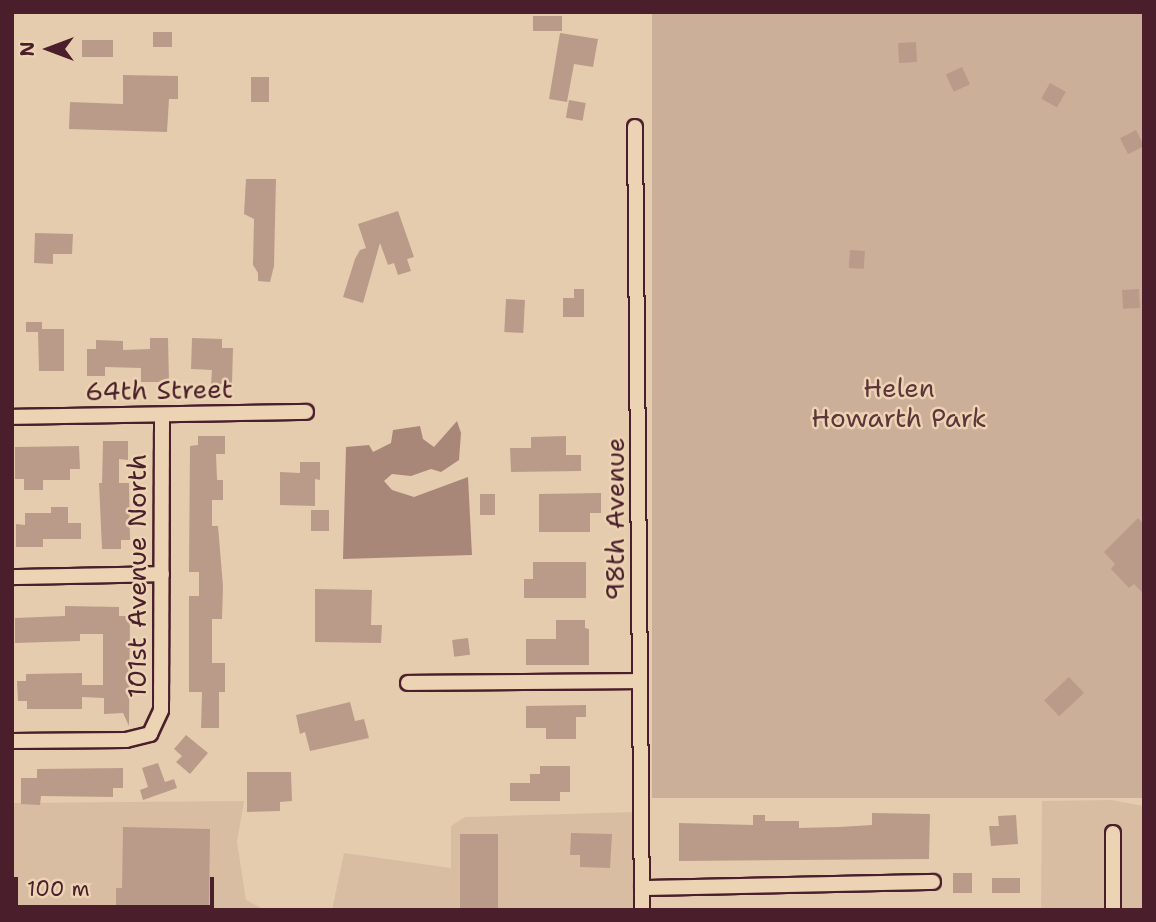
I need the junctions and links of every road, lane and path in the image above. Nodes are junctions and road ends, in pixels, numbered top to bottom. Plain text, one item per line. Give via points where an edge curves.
1 (635, 127) dead end
2 (306, 412) dead end
3 (162, 415) junction
4 (12, 417) edge
5 (162, 574) junction
6 (12, 577) edge
7 (639, 681) junction
8 (408, 683) dead end
9 (12, 741) edge
10 (1113, 833) dead end
11 (933, 882) dead end
12 (642, 888) junction
13 (642, 910) edge
14 (1113, 910) edge

1 - 7 street, 98th Avenue
2 - 3 street, 64th Street
3 - 4 street, 64th Street
3 - 5 street, 101st Avenue North
5 - 6 street
5 - 9 street, 101st Avenue North via 160,710 150,734 127,740
7 - 8 street
7 - 12 street, 98th Avenue
10 - 14 street
11 - 12 street
12 - 13 street, 98th Avenue

